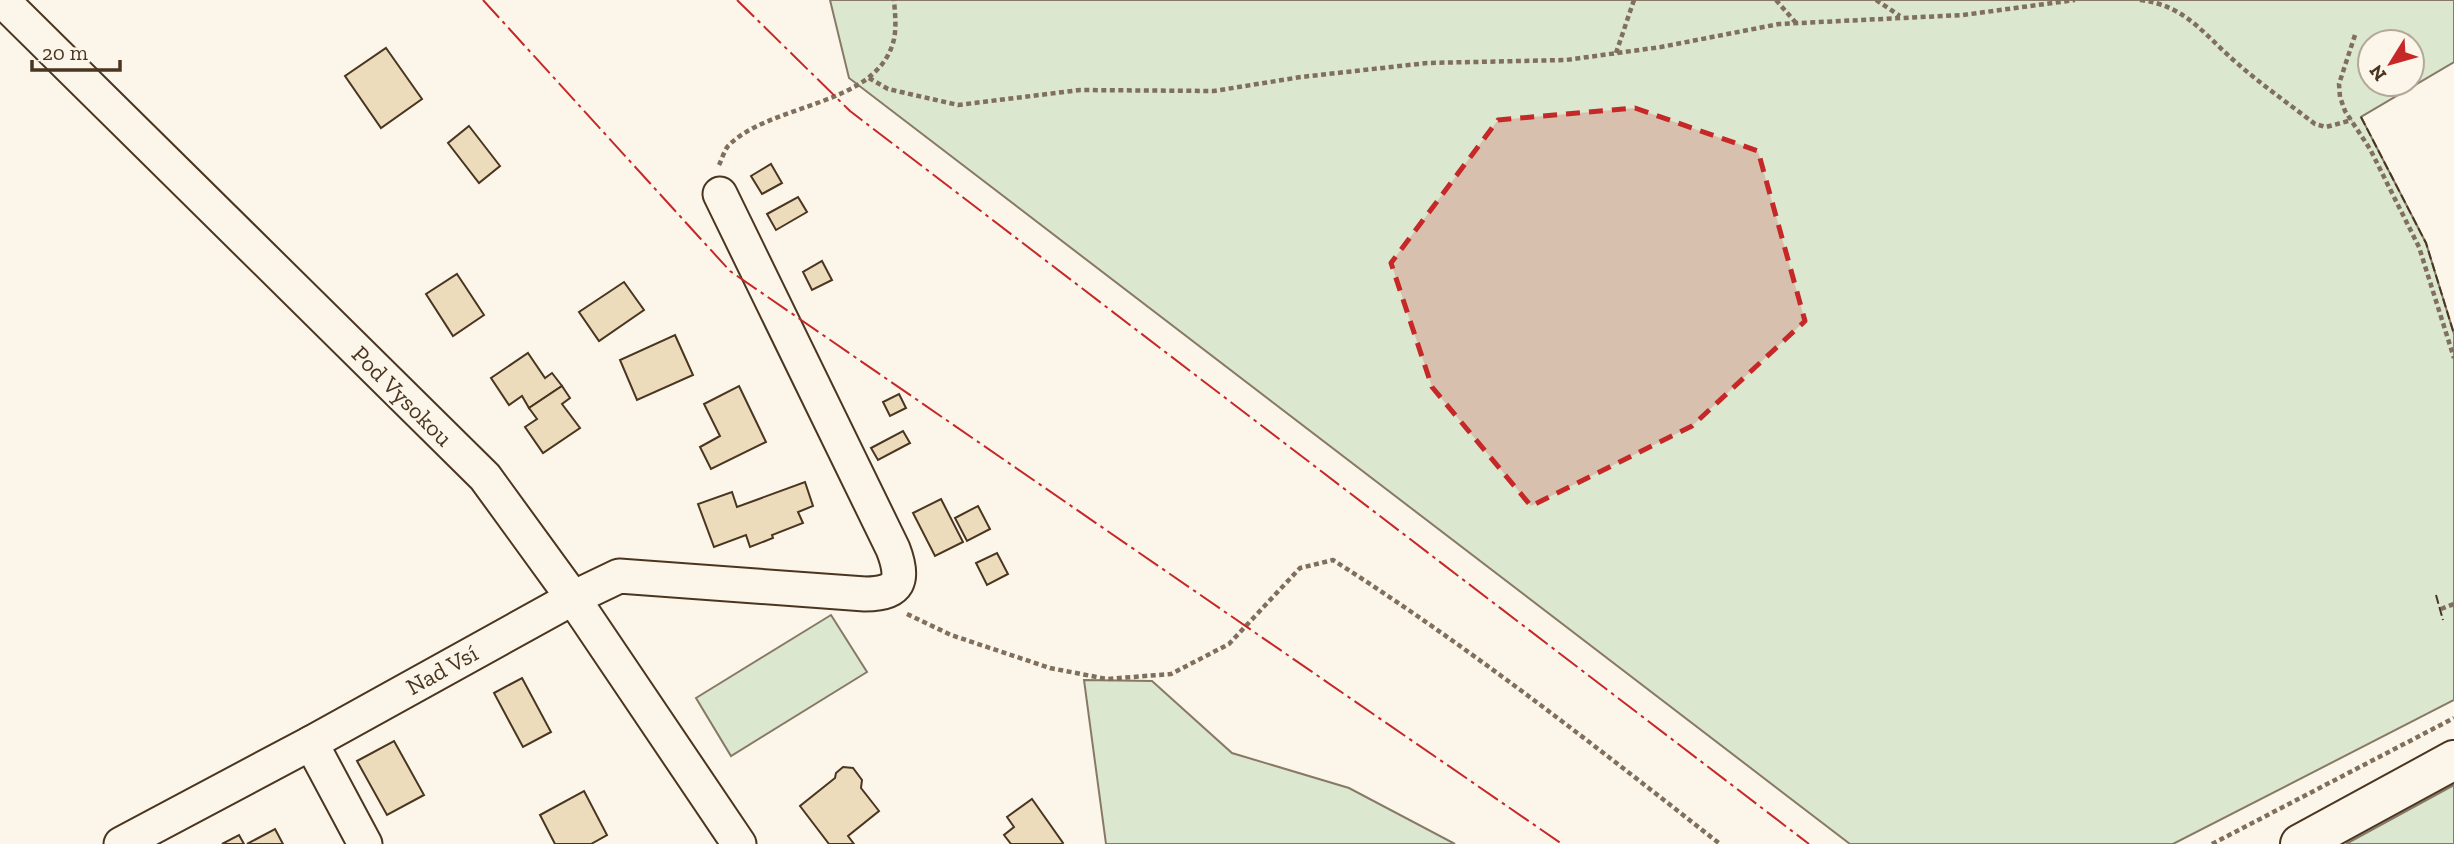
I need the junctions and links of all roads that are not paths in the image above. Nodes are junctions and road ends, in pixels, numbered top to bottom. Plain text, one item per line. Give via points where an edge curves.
1 (2, 0) edge
2 (720, 194) road end
3 (573, 598) junction
4 (311, 743) junction
5 (2454, 760) edge
6 (121, 844) edge
7 (365, 844) edge
8 (739, 844) edge
9 (2300, 844) edge

1 - 3 street, Pod Vysokou via 485,477
2 - 3 street, Nad Vsí via 901,568 900,576 883,594 619,576
3 - 4 street, Nad Vsí
3 - 8 street, Pod Vysokou
4 - 6 street, Nad Vsí
4 - 7 street
5 - 9 main road

